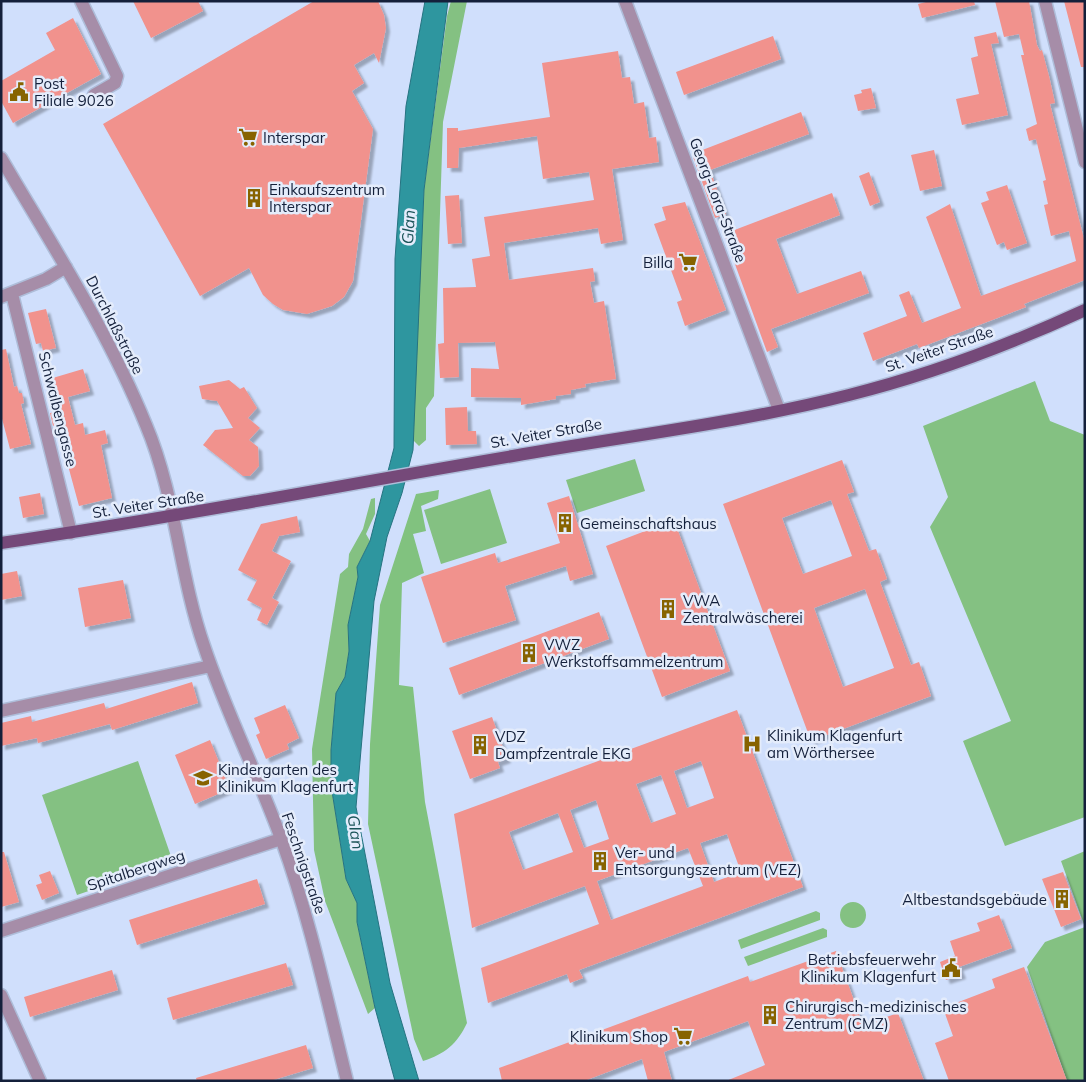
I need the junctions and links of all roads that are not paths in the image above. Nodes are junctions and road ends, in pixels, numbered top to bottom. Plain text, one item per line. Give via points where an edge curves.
1 (81, 1) edge
2 (625, 1) edge
3 (1045, 1) edge
4 (94, 95) dead end
5 (1, 158) edge
6 (1085, 162) edge
7 (66, 267) junction
8 (6, 295) edge
9 (1085, 310) edge
10 (779, 410) junction
11 (174, 517) junction
12 (71, 533) junction
13 (1, 544) edge
14 (211, 666) junction
15 (1, 711) edge
16 (281, 839) junction
17 (1, 931) edge
18 (1, 995) edge
19 (40, 1081) edge
20 (347, 1081) edge

1 - 4 street via 117,76 115,82
2 - 10 street, Georg-Lora-Straße
3 - 6 street
5 - 7 street, Durchlaßstraße
7 - 8 street, Schwalbengasse
7 - 11 street, Durchlaßstraße via 116,359 147,426
8 - 12 street, Schwalbengasse
9 - 10 main road, St. Veiter Straße via 947,365 850,395
10 - 11 main road, St. Veiter Straße
11 - 12 main road, St. Veiter Straße
11 - 14 street, Feschnigstraße via 192,610
12 - 13 main road, St. Veiter Straße
14 - 15 street
14 - 16 street, Feschnigstraße
16 - 17 street, Spitalbergweg
16 - 20 street, Feschnigstraße via 306,914
18 - 19 street

